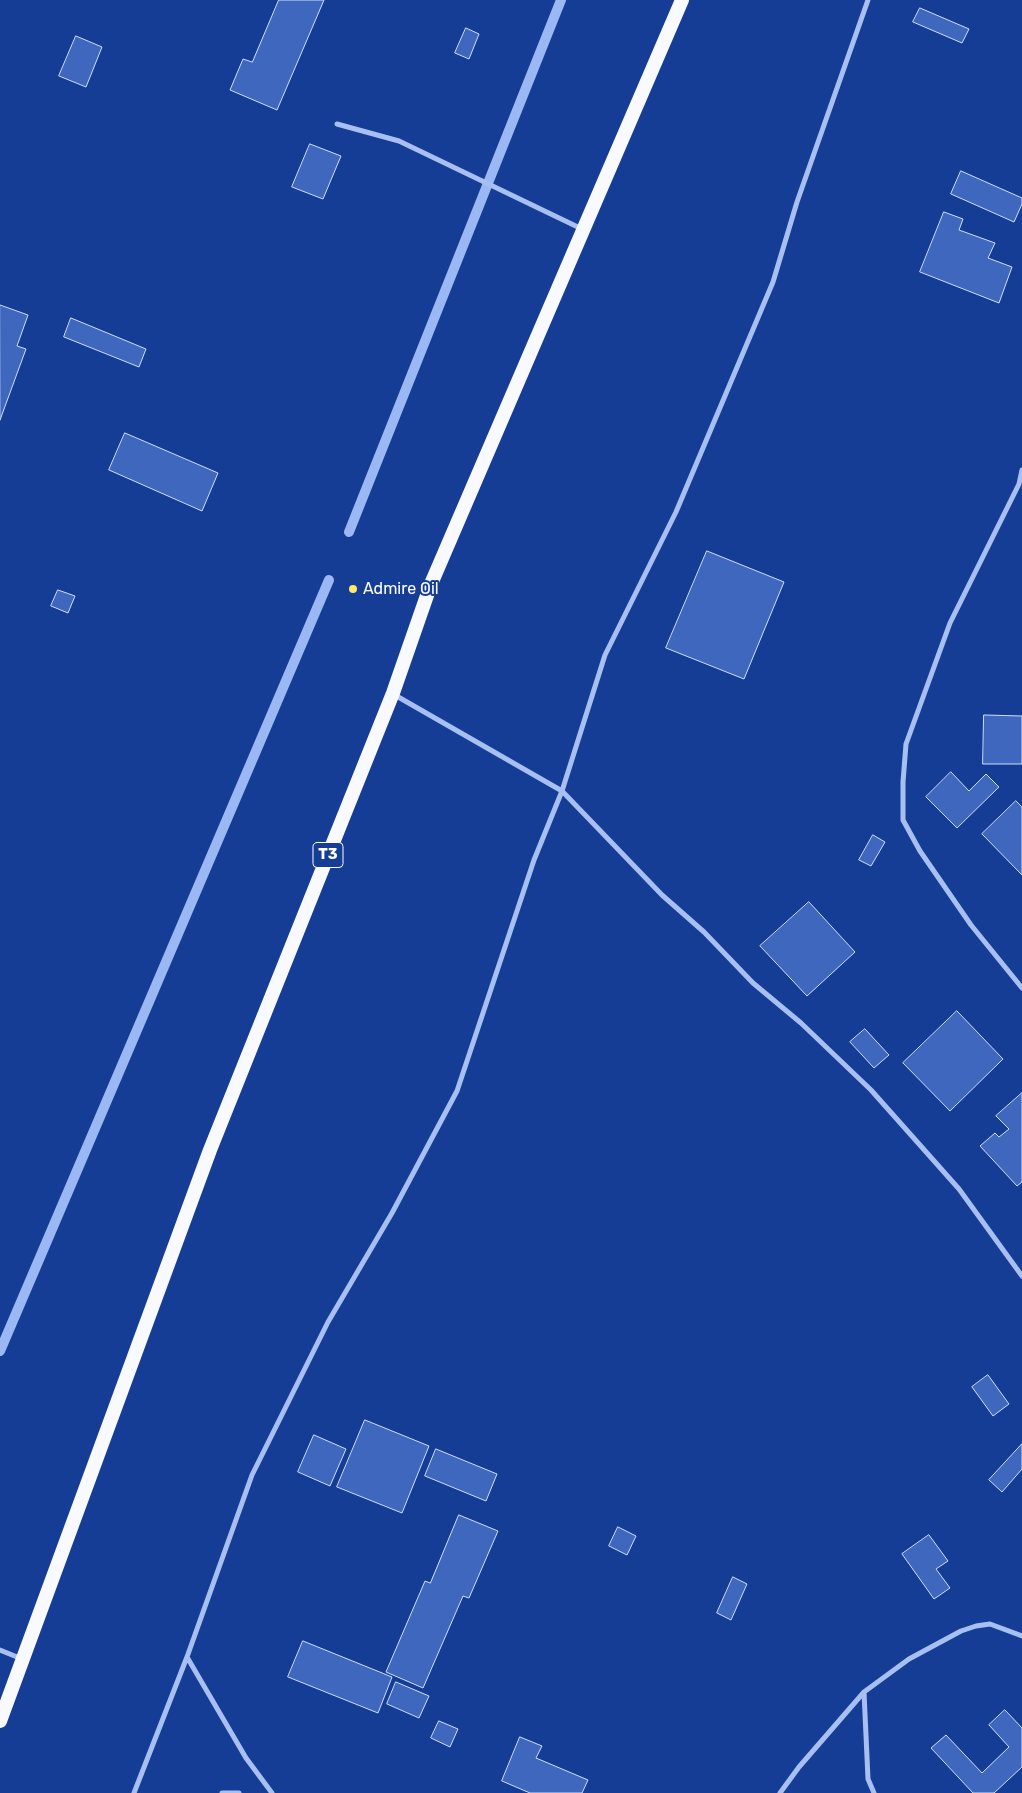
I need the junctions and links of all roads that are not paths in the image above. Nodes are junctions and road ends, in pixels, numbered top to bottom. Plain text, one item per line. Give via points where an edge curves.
1 (682, 0) edge
2 (868, 0) edge
3 (337, 124) dead end
4 (583, 230) junction
5 (1022, 470) edge
6 (393, 693) junction
7 (562, 791) junction
8 (1022, 988) edge
9 (1022, 1276) edge
10 (1022, 1636) edge
11 (0, 1650) edge
12 (187, 1657) junction
13 (22, 1659) junction
14 (864, 1692) junction
15 (0, 1721) edge
16 (134, 1793) edge
17 (222, 1793) edge
18 (239, 1793) edge
19 (272, 1793) edge
20 (780, 1793) edge
21 (874, 1793) edge

1 - 4 highway, T3
2 - 7 street via 797,202 773,282 676,512 605,655
3 - 4 street via 399,141
4 - 6 highway, T3 via 431,584
5 - 8 street via 1019,484 950,623 906,744 903,820 920,851 971,925
6 - 7 street
6 - 13 highway, T3 via 210,1150
7 - 9 street via 662,895 871,1090 959,1189
7 - 12 street via 534,860 457,1091 392,1213 328,1322 252,1475
10 - 14 street via 990,1624 960,1631 908,1659
11 - 13 street
12 - 16 street
12 - 19 street via 246,1758
13 - 15 highway, T3
14 - 20 street
14 - 21 street via 868,1779
17 - 18 street

